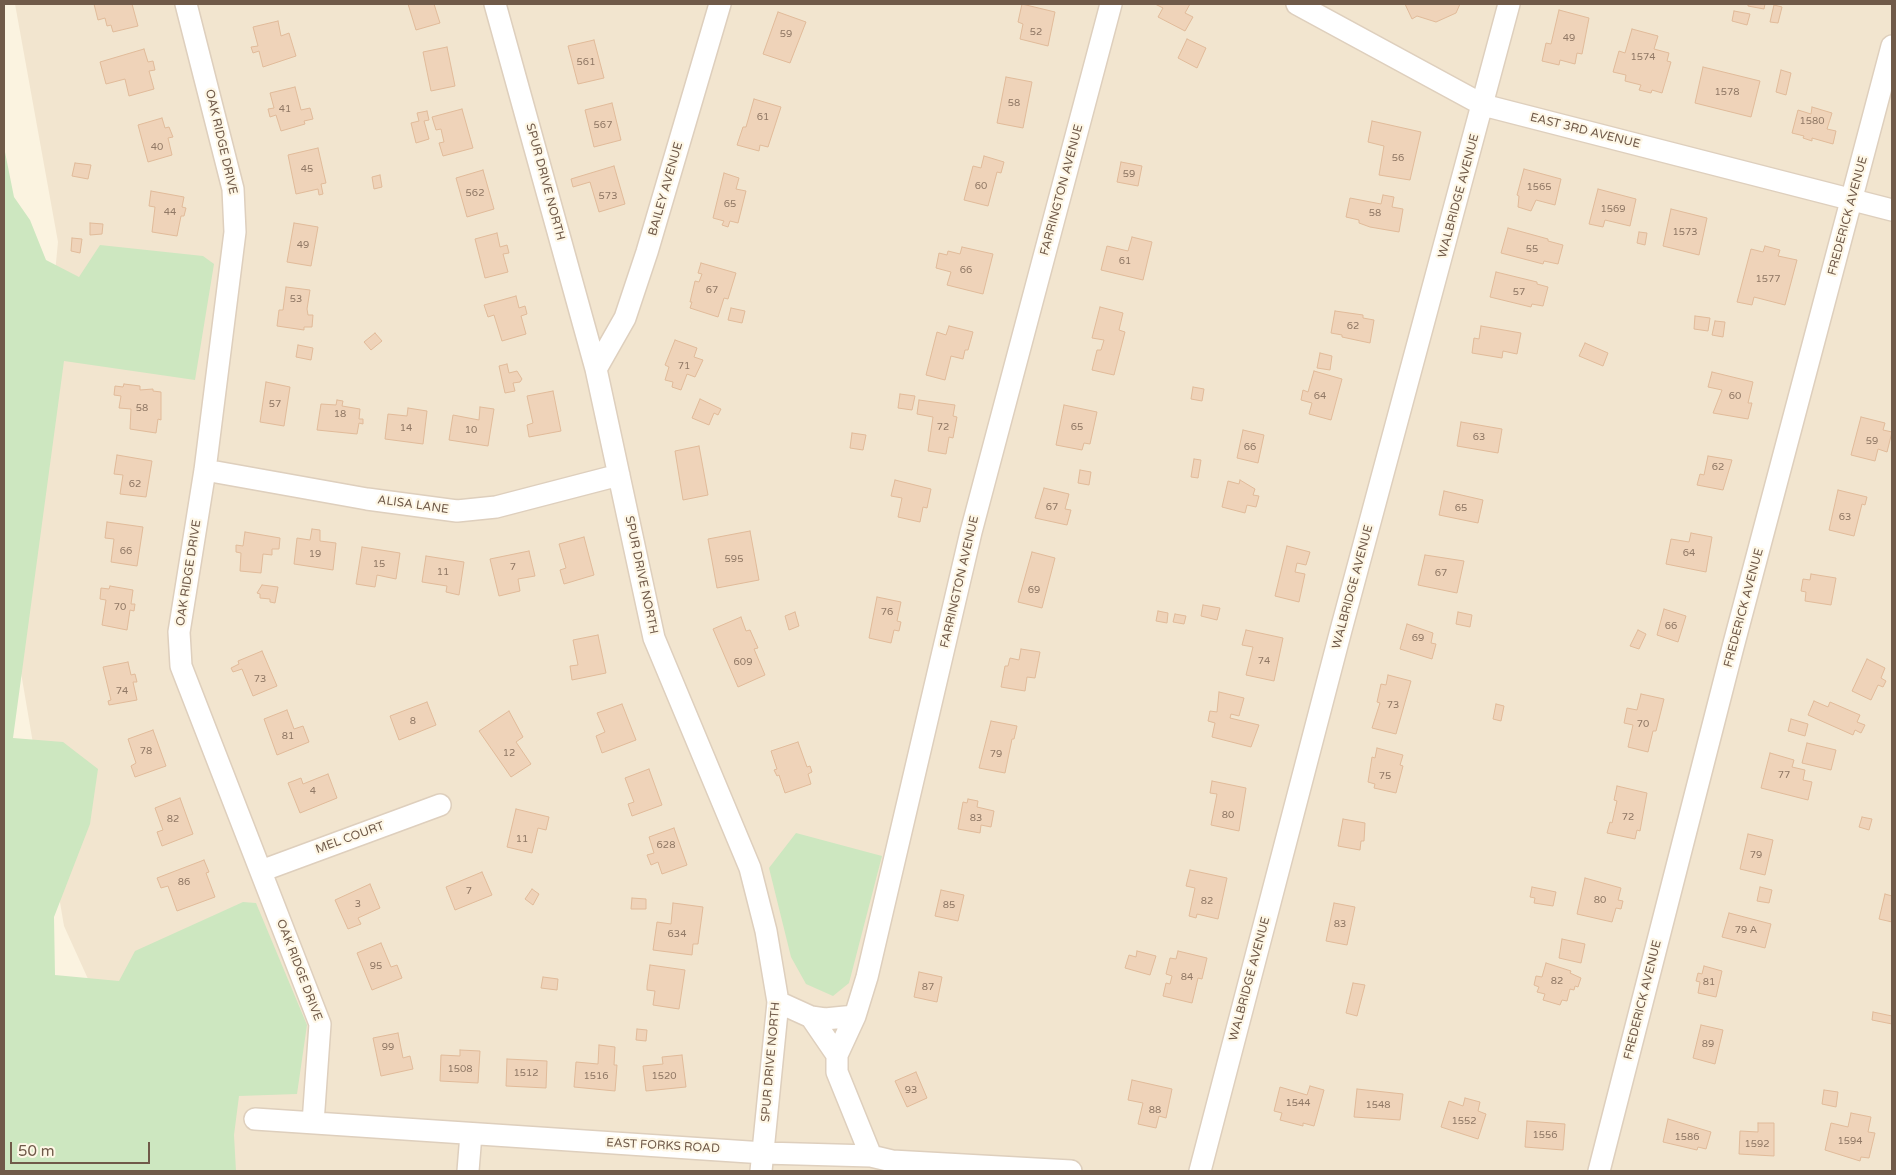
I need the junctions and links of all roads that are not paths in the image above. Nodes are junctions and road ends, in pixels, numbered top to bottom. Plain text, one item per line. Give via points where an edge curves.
1 (186, 4) edge
2 (495, 4) edge
3 (720, 4) edge
4 (1111, 4) edge
5 (1297, 4) edge
6 (1509, 4) edge
7 (1892, 46) edge
8 (1483, 105) junction
9 (1852, 199) junction
10 (1892, 210) edge
11 (596, 369) junction
12 (205, 470) junction
13 (619, 475) junction
14 (440, 805) dead end
15 (260, 872) junction
16 (778, 1002) junction
17 (855, 1016) junction
18 (810, 1017) junction
19 (837, 1055) junction
20 (255, 1119) dead end
21 (313, 1123) junction
22 (471, 1134) junction
23 (871, 1156) junction
24 (762, 1162) edge
25 (468, 1171) edge
26 (1071, 1171) edge
27 (1200, 1171) edge
28 (1599, 1171) edge

1 - 12 street, OAK RIDGE DRIVE via 233,189 235,232
2 - 11 street, SPUR DRIVE NORTH
3 - 11 street, BAILEY AVENUE via 628,309
4 - 17 street, FARRINGTON AVENUE via 971,532 867,977
5 - 8 street, EAST 3RD AVENUE
6 - 8 street, WALBRIDGE AVENUE
7 - 9 street, FREDERICK AVENUE
8 - 9 street, EAST 3RD AVENUE
8 - 27 street, WALBRIDGE AVENUE via 1341,630
9 - 10 street, EAST 3RD AVENUE
9 - 28 street, FREDERICK AVENUE
11 - 13 street, SPUR DRIVE NORTH
12 - 13 street, ALISA LANE via 457,511 496,507
12 - 15 street, OAK RIDGE DRIVE via 179,632 181,666
13 - 16 street, SPUR DRIVE NORTH via 654,638 750,868 766,932
14 - 15 street, MEL COURT
15 - 21 street, OAK RIDGE DRIVE via 320,1024
16 - 18 street
16 - 24 street, SPUR DRIVE NORTH
17 - 18 street
17 - 19 street, FARRINGTON AVENUE
18 - 19 street
19 - 23 street via 837,1072
20 - 21 street, EAST FORKS ROAD
21 - 22 street, EAST FORKS ROAD
22 - 24 street, EAST FORKS ROAD
22 - 25 street
23 - 24 street, EAST FORKS ROAD
23 - 26 street, EAST FORKS ROAD via 892,1161

